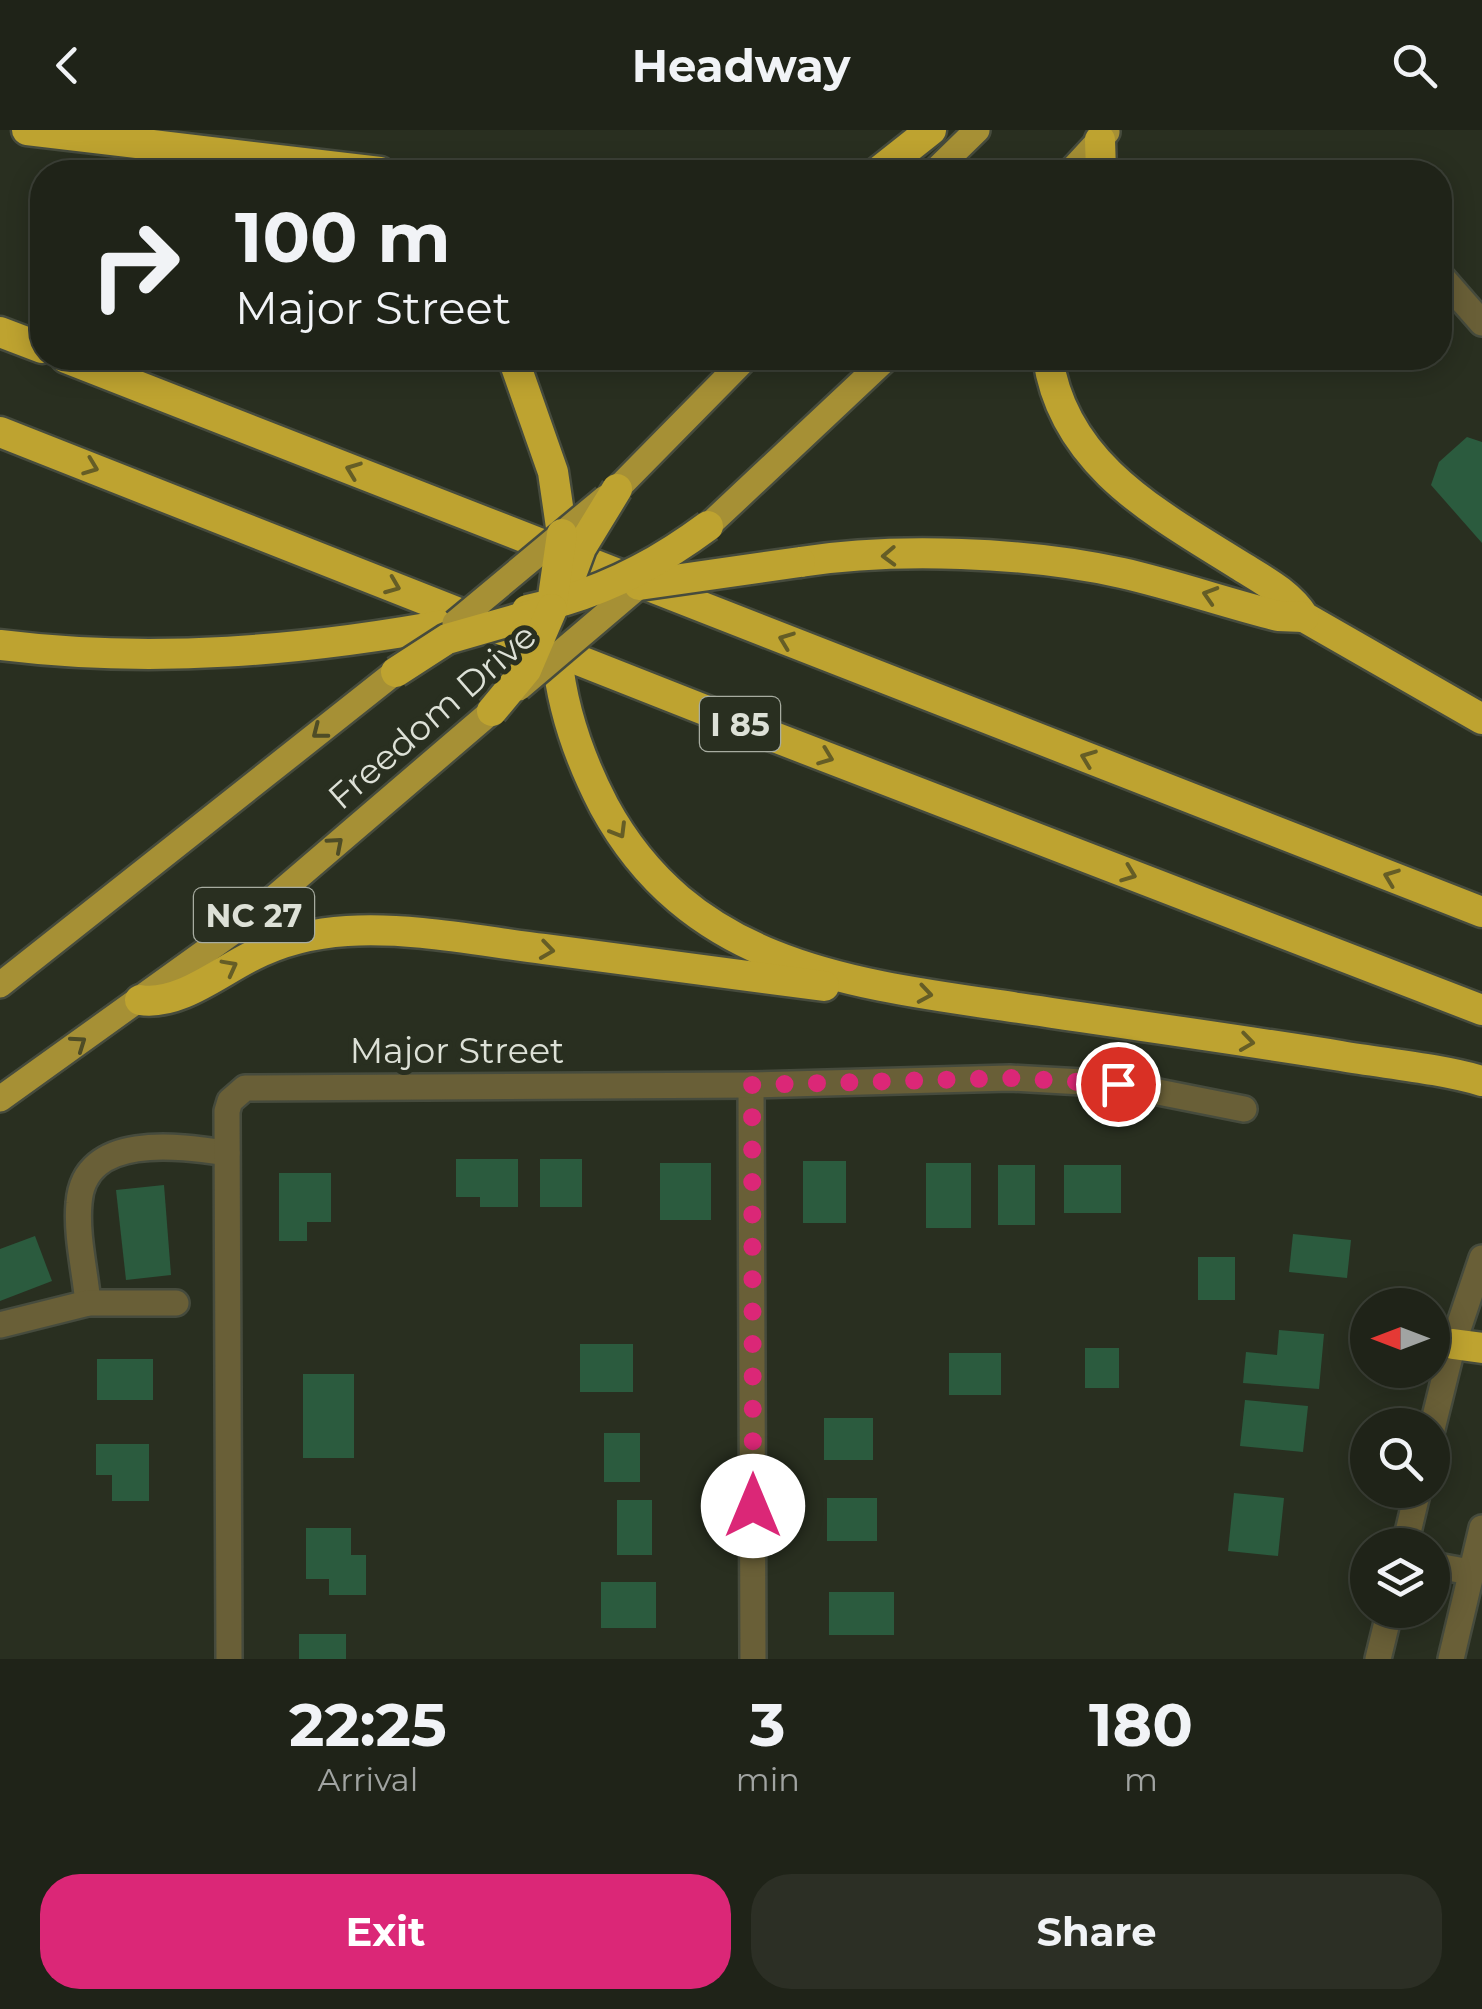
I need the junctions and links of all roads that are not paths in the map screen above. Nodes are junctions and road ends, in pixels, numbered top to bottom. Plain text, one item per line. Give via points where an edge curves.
1 (27, 130) edge
2 (931, 130) edge
3 (977, 130) edge
4 (1104, 135) edge
5 (230, 156) junction
6 (234, 160) edge
7 (268, 160) edge
8 (893, 160) edge
9 (946, 160) edge
10 (1081, 160) edge
11 (1101, 160) edge
12 (1452, 289) edge
13 (1482, 323) edge
14 (0, 332) edge
15 (30, 343) edge
16 (97, 370) edge
17 (517, 370) edge
18 (734, 370) edge
19 (874, 370) edge
20 (1050, 370) edge
21 (0, 432) edge
22 (617, 489) junction
23 (708, 526) junction
24 (562, 534) junction
25 (639, 586) junction
26 (557, 605) junction
27 (1304, 617) junction
28 (455, 623) junction
29 (0, 645) edge
30 (557, 656) junction
31 (396, 672) junction
32 (492, 711) junction
33 (1482, 719) edge
34 (1482, 912) edge
35 (0, 984) edge
36 (878, 986) junction
37 (140, 1000) junction
38 (1482, 1010) edge
39 (1482, 1082) edge
40 (752, 1085) junction
41 (0, 1100) edge
42 (1244, 1110) dead end
43 (227, 1153) junction
44 (1482, 1258) edge
45 (176, 1302) dead end
46 (88, 1303) junction
47 (0, 1325) edge
48 (1467, 1346) edge
49 (1441, 1408) edge
50 (1482, 1528) edge
51 (1450, 1568) edge
52 (1470, 1572) junction
53 (1386, 1628) edge
54 (229, 1659) edge
55 (753, 1659) edge
56 (1378, 1659) edge
57 (1451, 1659) edge

1 - 5 highway
2 - 8 highway
3 - 9 main road
4 - 10 main road
4 - 11 highway
5 - 6 highway
5 - 7 highway
12 - 13 street
14 - 15 highway
34 -> 16 highway
17 - 24 highway via 550,461
18 - 22 main road, Freedom Drive / NC 27
19 - 23 main road, Freedom Drive / NC 27
20 - 27 highway via 1070,424 1099,466 1288,597
21 -> 38 highway, I 85
22 - 24 main road, Freedom Drive / NC 27, bridge
22 - 26 highway, bridge
23 - 25 main road, Freedom Drive / NC 27, bridge
23 - 26 highway, bridge via 650,566
24 - 26 highway, bridge
24 - 28 main road, Freedom Drive / NC 27, bridge
25 - 26 highway, bridge
27 -> 25 highway, bridge via 1049,561 929,555 800,562
25 - 30 main road, Freedom Drive / NC 27, bridge
26 - 28 highway, bridge
26 - 30 highway
26 - 31 highway, bridge via 447,640
26 - 32 highway, bridge via 526,670
27 - 33 highway
28 - 29 highway via 214,654
28 - 31 main road, Freedom Drive / NC 27, bridge
30 - 32 main road, Freedom Drive / NC 27, bridge
30 -> 36 highway via 576,744 621,836 647,871 707,922 761,950
31 -> 35 main road, Freedom Drive / NC 27
37 -> 32 main road, Freedom Drive / NC 27 via 241,926
37 -> 36 highway via 177,994 290,941 368,930 840,988
36 -> 39 highway
41 -> 37 main road, Freedom Drive / NC 27
40 - 42 street, Major Street via 1010,1078 1118,1084
40 - 43 street, Major Street via 246,1088 230,1101
40 - 55 street
43 - 46 street via 181,1146 116,1152 96,1164 79,1202
43 - 54 street, Major Street
44 - 48 street
45 - 46 street
46 - 47 street
48 - 49 street
50 - 52 street
51 - 52 street
52 - 57 street
53 - 56 street

